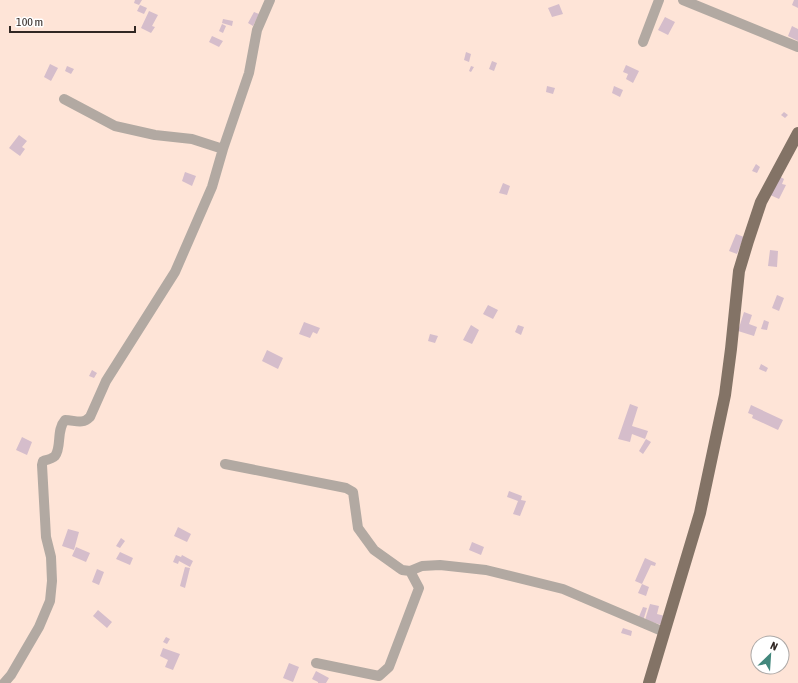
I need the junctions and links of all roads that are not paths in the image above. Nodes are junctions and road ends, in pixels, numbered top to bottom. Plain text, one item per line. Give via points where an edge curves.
1 (270, 0) edge
2 (659, 0) edge
3 (683, 0) edge
4 (643, 42) dead end
5 (798, 47) edge
6 (64, 98) dead end
7 (798, 133) edge
8 (223, 149) junction
9 (224, 464) dead end
10 (410, 571) junction
11 (664, 632) junction
12 (316, 663) dead end
13 (4, 683) edge
14 (649, 683) edge

1 - 8 street via 257,30 249,73
2 - 4 street
3 - 5 street
6 - 8 street via 115,126 155,136 192,139
7 - 11 main road via 761,202 748,241 740,271 725,395 700,513
8 - 13 street via 212,187 174,272 106,381 90,417 80,422 65,420 54,457 43,461 46,537 51,557 50,601 39,627
9 - 10 street via 346,488 353,492 358,528 374,550 402,570
10 - 11 street via 422,566 440,565 486,570 563,589
10 - 12 street via 419,588 389,667 379,676
11 - 14 main road

